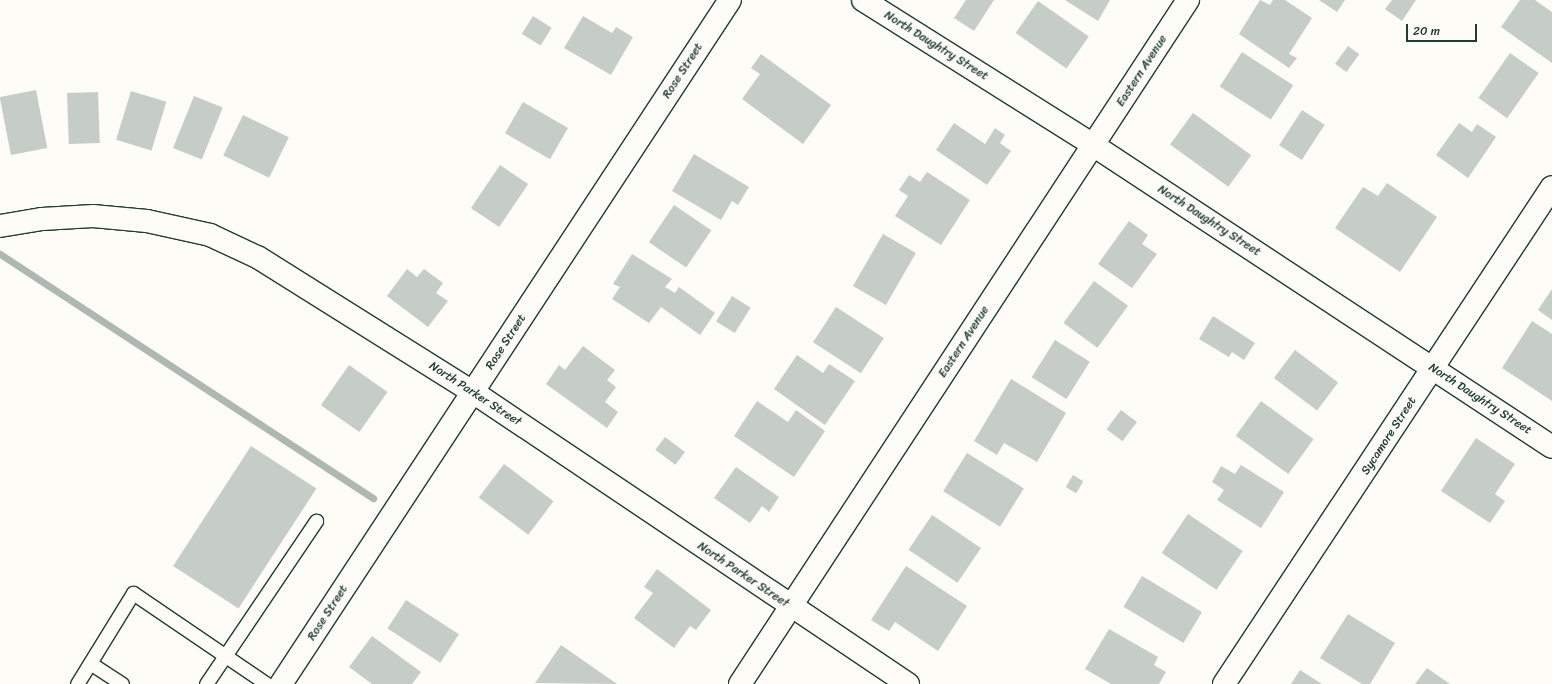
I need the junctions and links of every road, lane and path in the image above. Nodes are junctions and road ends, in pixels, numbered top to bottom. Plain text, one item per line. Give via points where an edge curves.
1 (730, 0) edge
2 (863, 0) edge
3 (1188, 0) edge
4 (1093, 144) junction
5 (1552, 187) edge
6 (0, 226) edge
7 (1433, 369) junction
8 (474, 392) junction
9 (1552, 447) edge
10 (316, 521) dead end
11 (790, 607) junction
12 (226, 656) junction
13 (90, 663) junction
14 (77, 684) edge
15 (122, 684) edge
16 (206, 684) edge
17 (267, 684) edge
18 (281, 684) edge
19 (740, 684) edge
20 (908, 684) edge
21 (1224, 684) edge

1 - 8 street, Rose Street
2 - 4 street, North Daughtry Street
3 - 4 street, Eastern Avenue
4 - 7 street, North Daughtry Street
4 - 11 street, Eastern Avenue
5 - 7 street, Sycamore Street
6 - 8 street, North Parker Street via 42,219 93,216 147,221 210,235 259,258
7 - 9 street, North Daughtry Street
7 - 21 street, Sycamore Street
8 - 11 street, North Parker Street
8 - 18 street, Rose Street
10 - 12 lane
11 - 19 street, Eastern Avenue
11 - 20 street, North Parker Street
12 - 13 lane via 133,593
12 - 16 lane
12 - 17 lane
13 - 14 lane
13 - 15 lane

